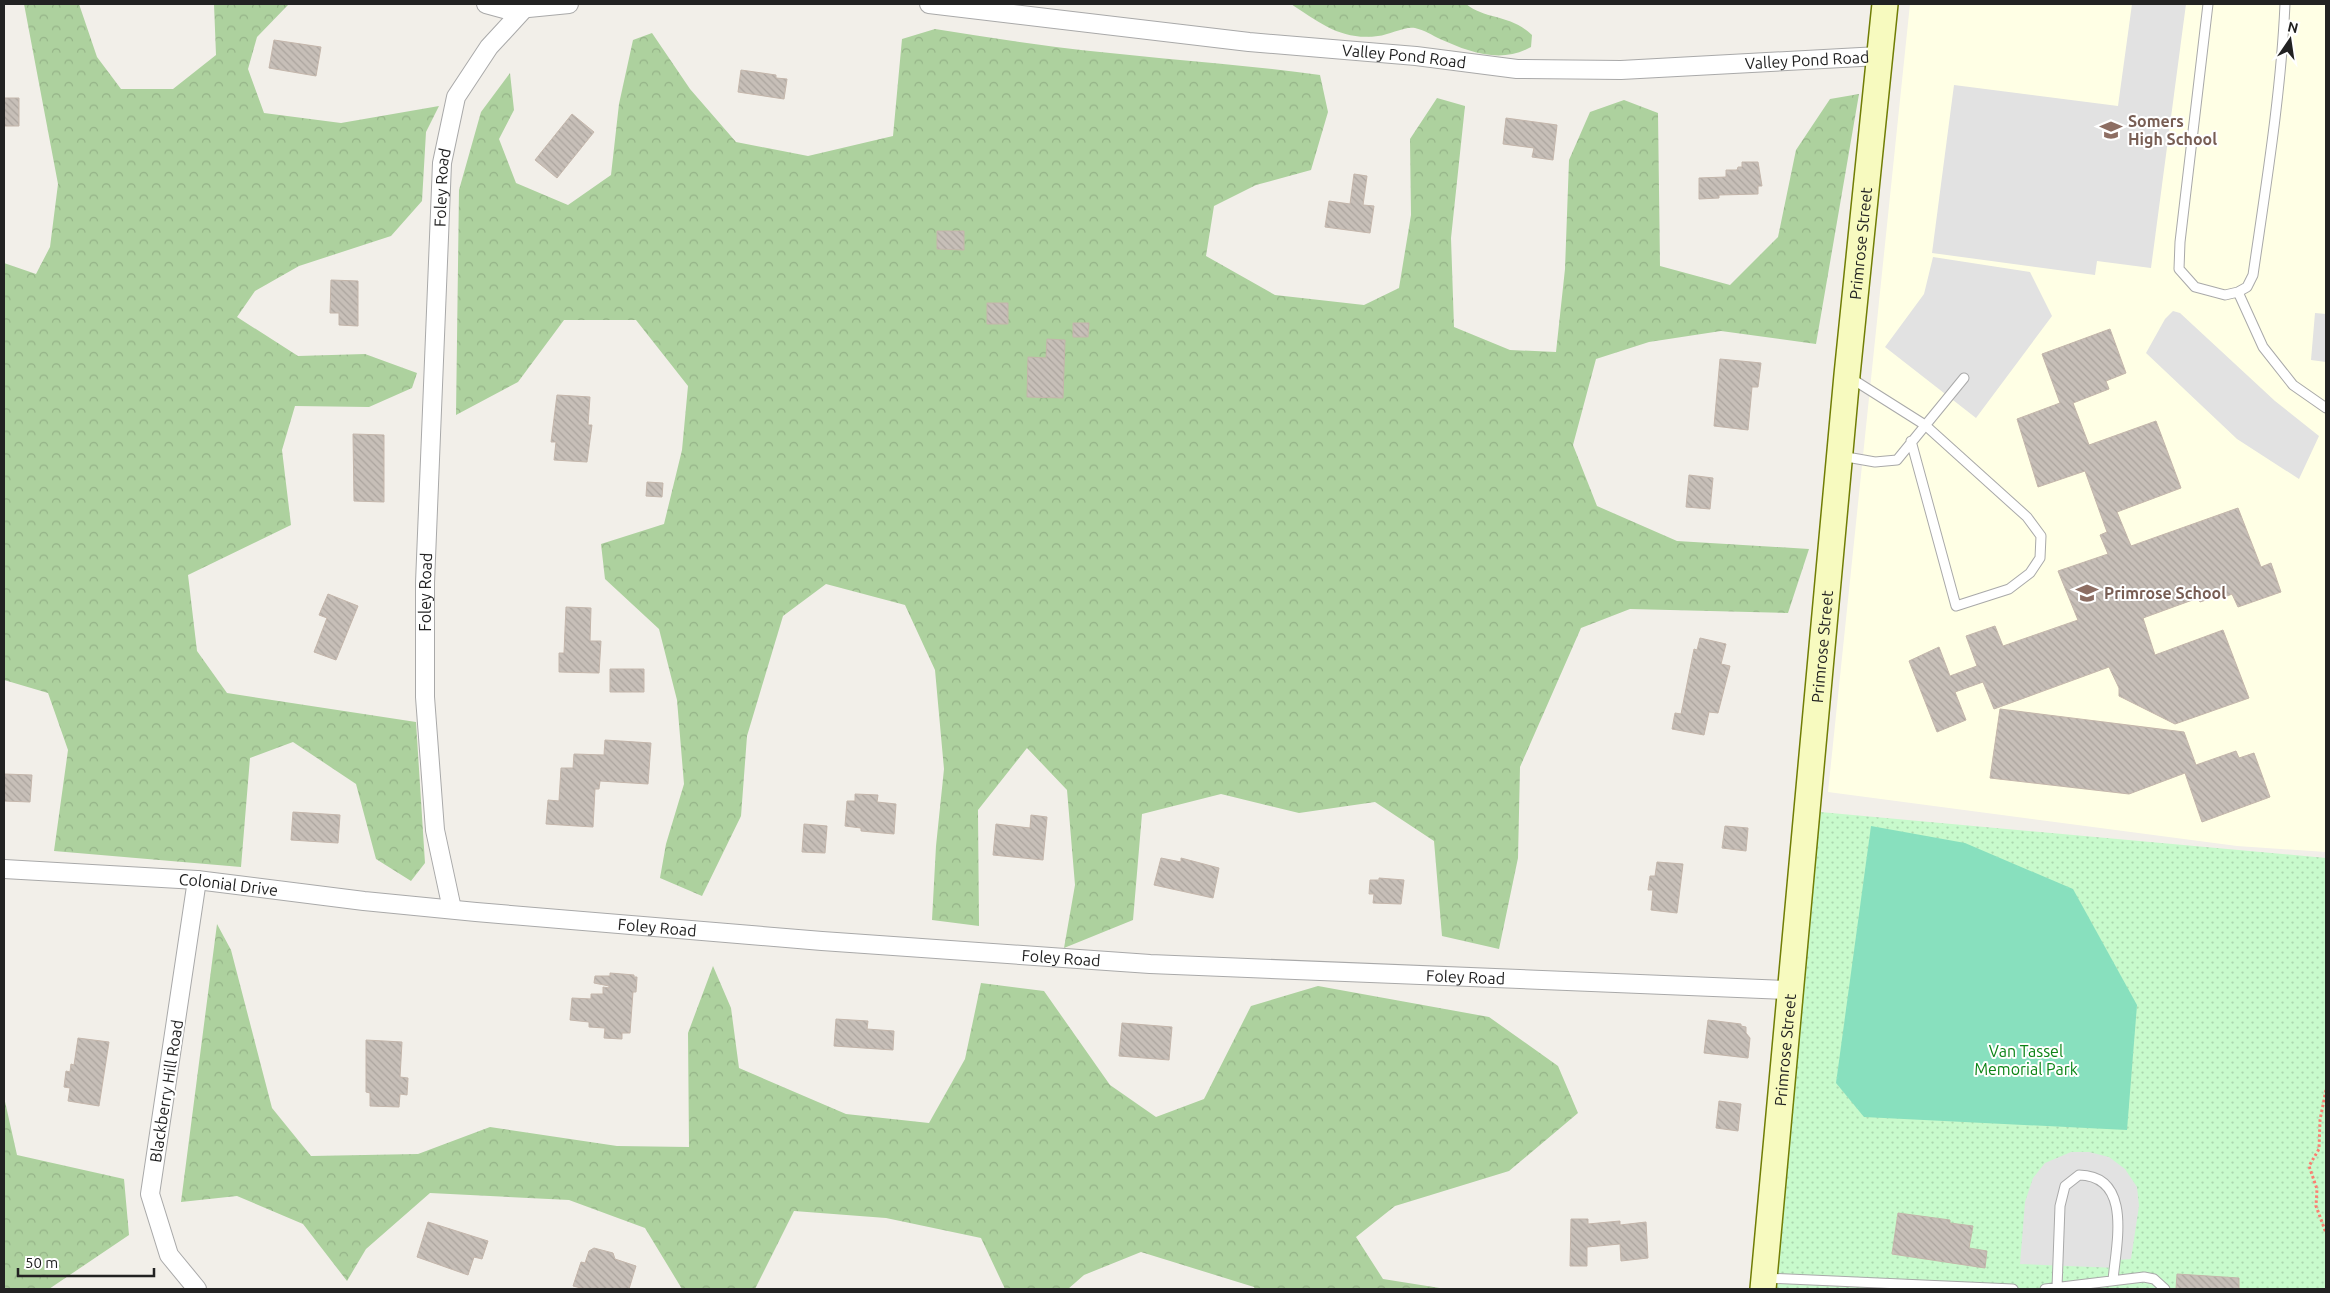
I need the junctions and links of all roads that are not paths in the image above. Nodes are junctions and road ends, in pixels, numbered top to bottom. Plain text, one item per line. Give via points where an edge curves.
1 (486, 4) edge
2 (569, 4) edge
3 (929, 4) edge
4 (1885, 4) edge
5 (2208, 4) edge
6 (2285, 4) edge
7 (524, 9) junction
8 (1879, 56) junction
9 (2238, 292) junction
10 (1847, 375) junction
11 (1964, 378) dead end
12 (2326, 408) edge
13 (1925, 425) junction
14 (1911, 441) junction
15 (1840, 456) junction
16 (4, 869) edge
17 (197, 880) junction
18 (452, 909) junction
19 (1789, 990) junction
20 (2113, 1280) junction
21 (1764, 1284) edge
22 (2057, 1288) junction
23 (2164, 1288) edge
24 (197, 1289) edge
25 (2012, 1289) edge
26 (2022, 1289) edge
27 (2046, 1289) edge

1 - 7 street via 508,10
2 - 7 street
3 - 8 street, Valley Pond Road via 1249,42 1416,56 1517,69 1621,70
4 - 8 main road, Primrose Street
5 - 9 lane via 2179,269 2195,287 2225,295
6 - 9 lane via 2272,138 2253,275 2247,287
7 - 18 street, Foley Road via 489,47 456,97 442,163 425,574 425,697 435,830
8 - 10 main road, Primrose Street
9 - 12 lane via 2262,347 2293,385
10 - 13 lane
10 - 15 main road, Primrose Street
11 - 13 lane
13 - 14 lane
13 - 14 lane via 2027,517 2041,536 2040,558 2030,573 2009,589 1956,606
14 - 15 lane via 1897,460 1875,462
15 - 19 main road, Primrose Street
16 - 17 street, Colonial Drive
17 - 18 street, Colonial Drive via 364,902
17 - 24 street, Blackberry Hill Road via 150,1194 169,1255
18 - 19 street, Foley Road via 812,940 1150,964
19 - 21 main road, Primrose Street
20 - 22 lane
20 - 22 lane via 2118,1222 2115,1198 2100,1179 2079,1175 2065,1186 2060,1206
20 - 23 lane via 2154,1279
21 - 25 lane
22 - 27 lane
25 - 26 lane

